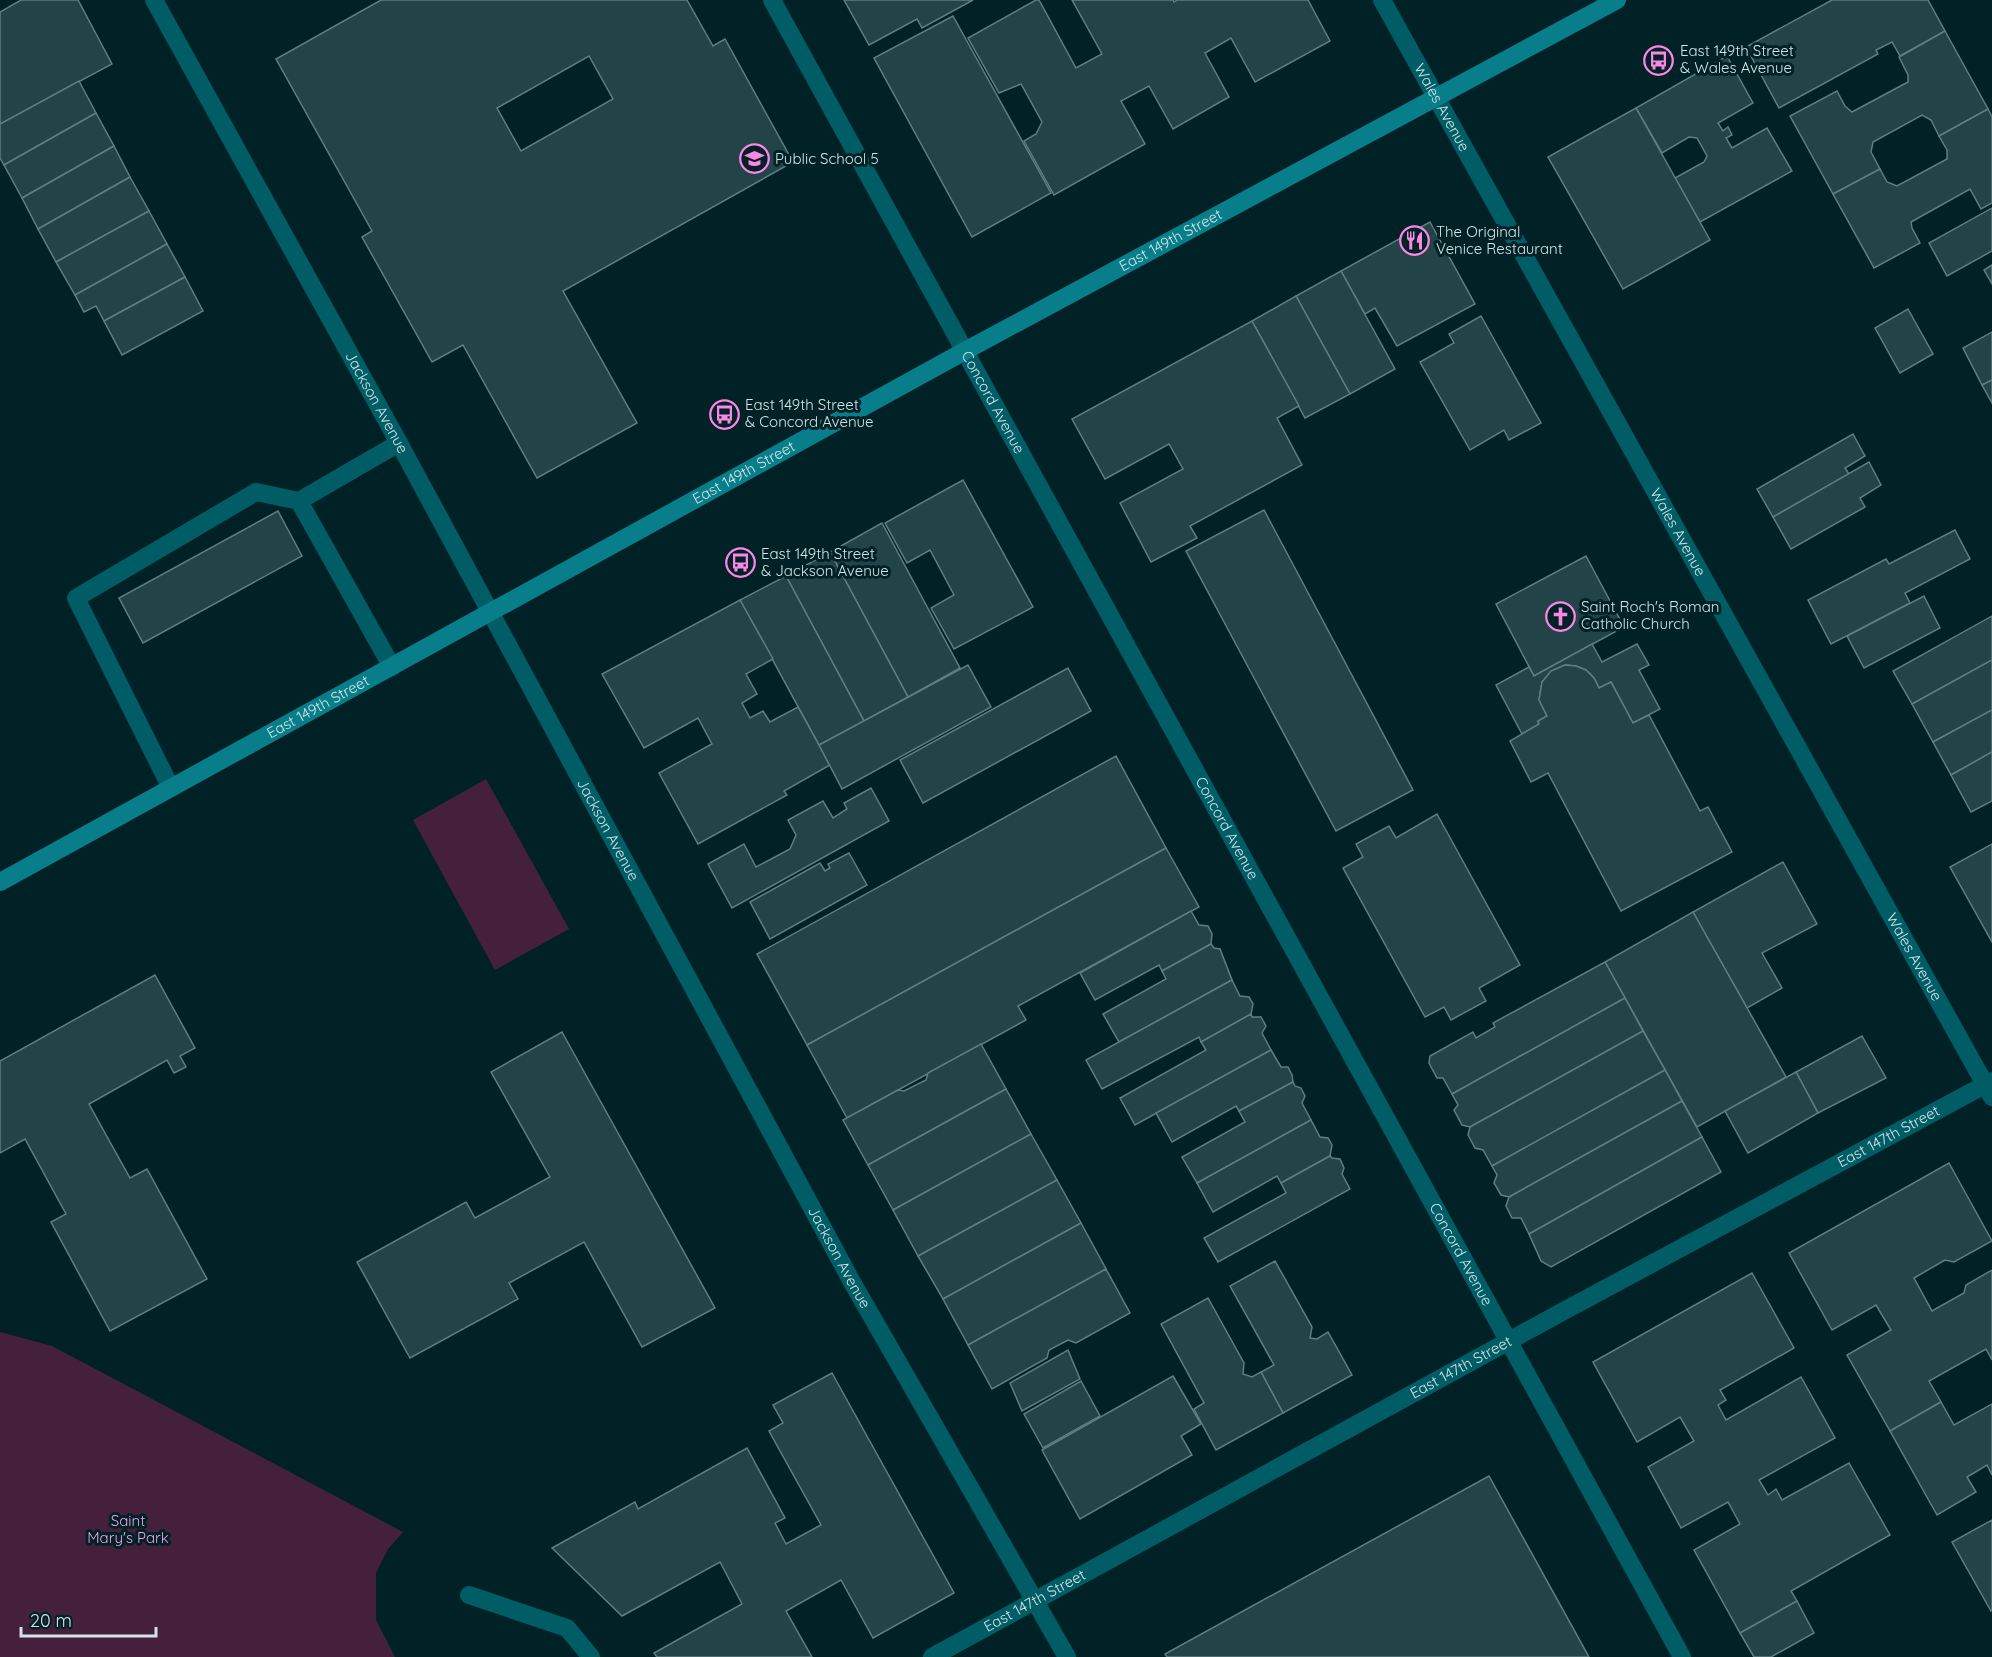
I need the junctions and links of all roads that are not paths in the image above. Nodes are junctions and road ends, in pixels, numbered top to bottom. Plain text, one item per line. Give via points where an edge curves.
1 (154, 0) edge
2 (772, 0) edge
3 (1382, 0) edge
4 (1617, 0) edge
5 (1436, 98) junction
6 (963, 352) junction
7 (399, 443) junction
8 (299, 501) junction
9 (490, 612) junction
10 (392, 667) junction
11 (171, 788) junction
12 (1, 880) edge
13 (1990, 1087) edge
14 (1508, 1341) junction
15 (469, 1595) dead end
16 (1035, 1600) junction
17 (591, 1657) edge
18 (932, 1657) edge
19 (1066, 1657) edge
20 (1682, 1657) edge

1 - 7 street, Jackson Avenue
2 - 6 street, Concord Avenue
3 - 5 street, Wales Avenue
4 - 5 main road, East 149th Street
5 - 6 main road, East 149th Street
5 - 13 street, Wales Avenue
6 - 9 main road, East 149th Street
6 - 14 street, Concord Avenue
7 - 8 street
7 - 9 street, Jackson Avenue
8 - 10 street
8 - 11 street via 256,492 76,598
9 - 10 main road, East 149th Street
9 - 16 street, Jackson Avenue via 852,1282
10 - 11 main road, East 149th Street
11 - 12 main road, East 149th Street
13 - 14 street, East 147th Street
14 - 16 street, East 147th Street
14 - 20 street, Concord Avenue
15 - 17 street via 567,1628
16 - 18 street, East 147th Street
16 - 19 street, Jackson Avenue

